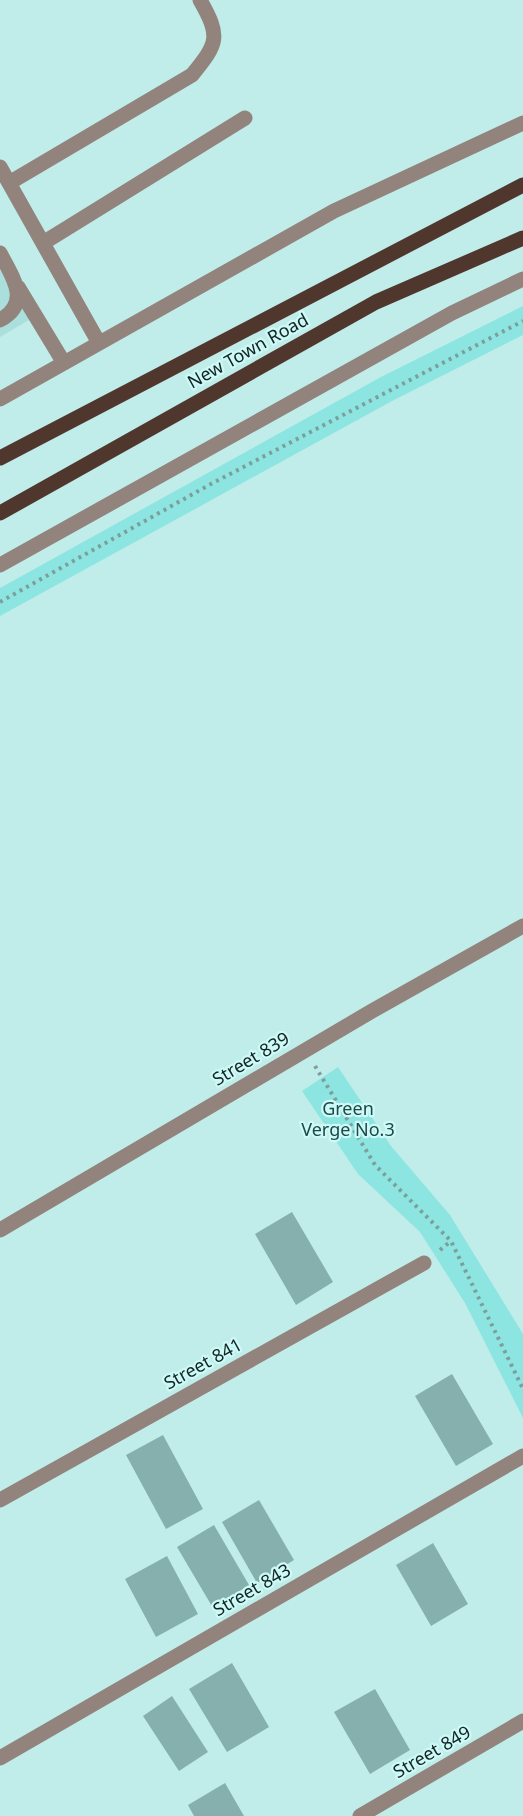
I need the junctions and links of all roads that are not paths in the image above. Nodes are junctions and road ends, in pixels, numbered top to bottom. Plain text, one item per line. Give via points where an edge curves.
1 (200, 0) edge
2 (245, 118) dead end
3 (523, 123) edge
4 (0, 167) edge
5 (9, 183) junction
6 (523, 184) edge
7 (523, 238) edge
8 (43, 243) junction
9 (0, 253) edge
10 (523, 279) edge
11 (18, 287) junction
12 (0, 320) edge
13 (99, 343) junction
14 (64, 363) junction
15 (0, 399) edge
16 (0, 459) edge
17 (0, 513) edge
18 (0, 565) edge
19 (523, 926) edge
20 (0, 1230) edge
21 (424, 1263) dead end
22 (523, 1456) edge
23 (0, 1500) edge
24 (523, 1721) edge
25 (0, 1758) edge
26 (360, 1816) edge

1 - 5 street via 213,24 213,49 192,75
2 - 8 street
3 - 13 street via 334,211
4 - 5 street
5 - 8 street
6 - 16 main road, New Town Road
7 - 17 main road, New Town Road via 375,302
8 - 13 street
9 - 11 street
10 - 18 street via 442,319
11 - 12 street via 15,305
11 - 14 street
13 - 14 street
14 - 15 street
19 - 20 street, Street 839
21 - 23 street, Street 841
22 - 25 street, Street 843
24 - 26 street, Street 849

